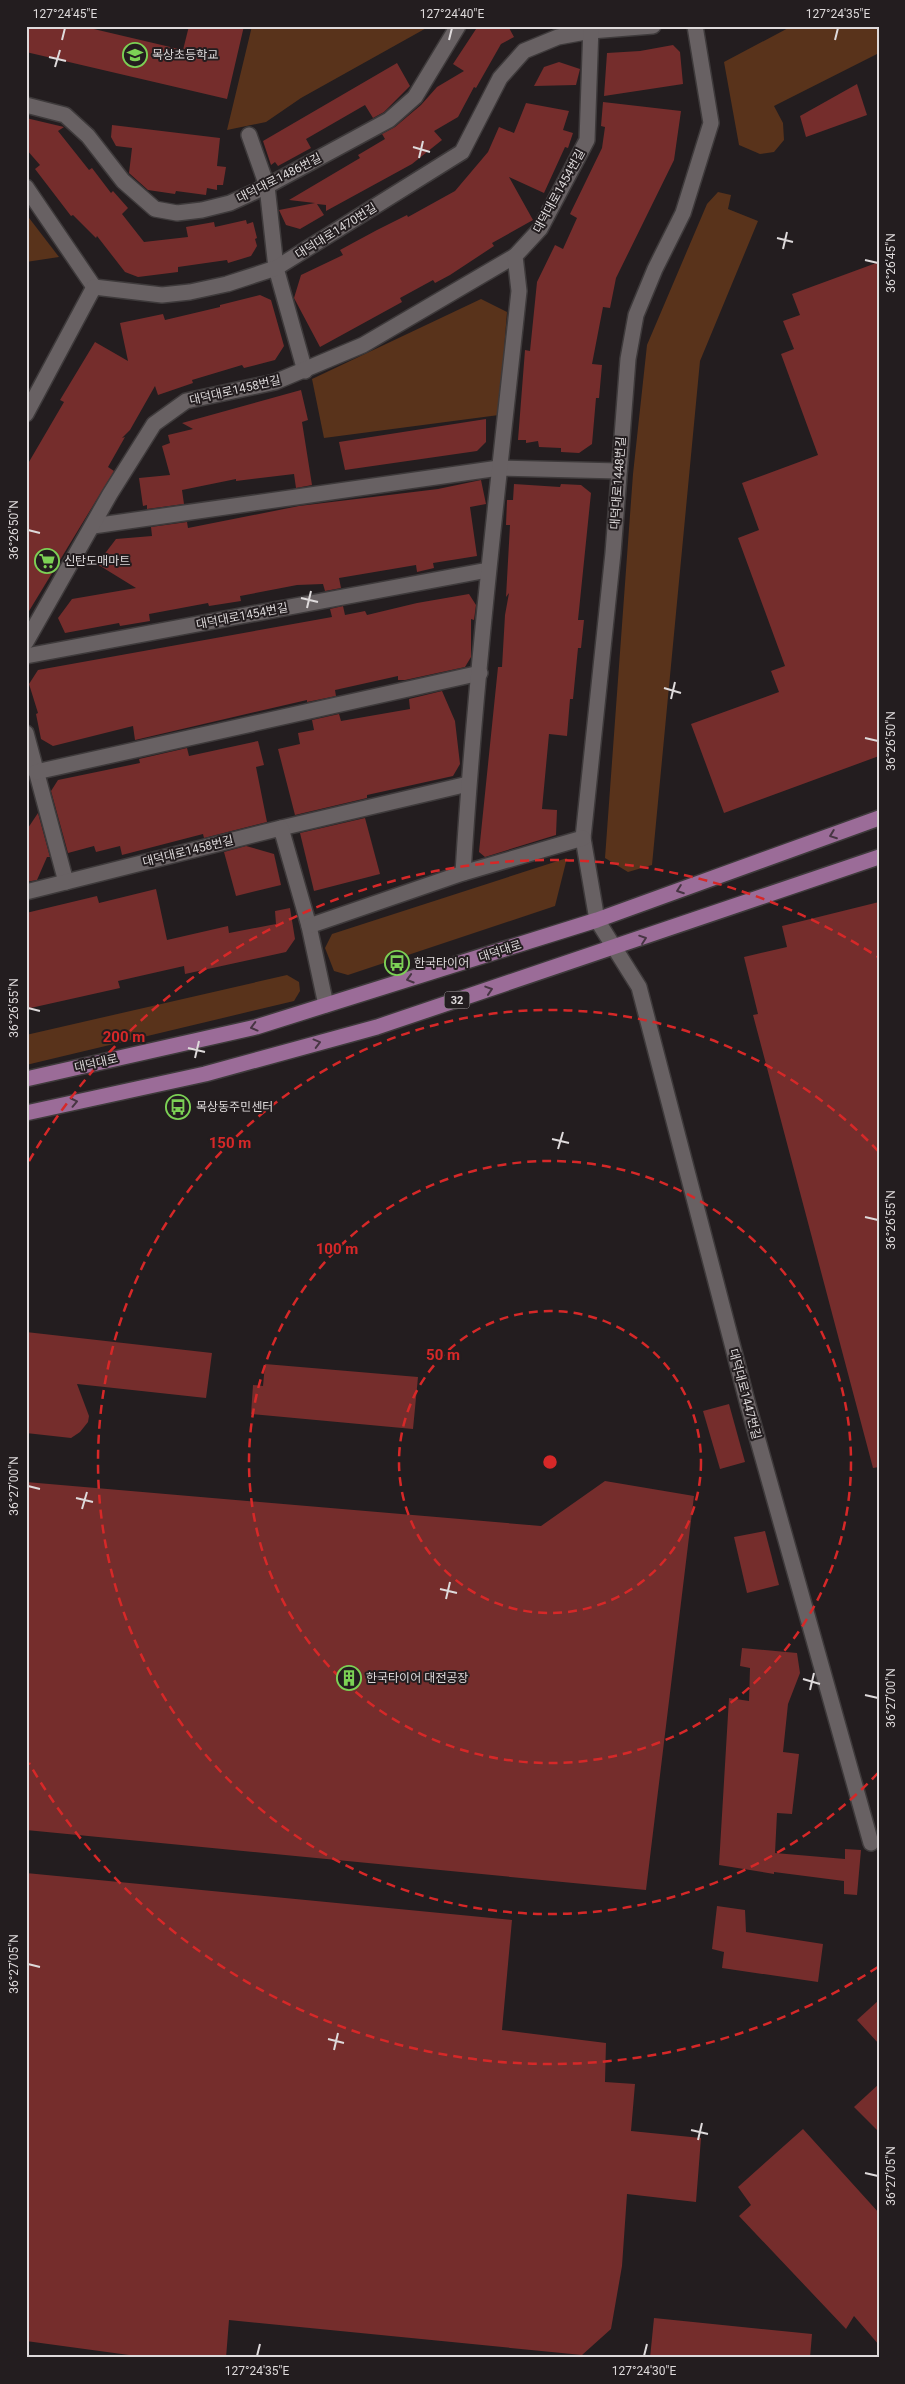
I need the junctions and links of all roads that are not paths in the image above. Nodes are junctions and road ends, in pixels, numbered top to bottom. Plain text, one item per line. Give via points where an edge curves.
1 (458, 26) edge
2 (653, 26) edge
3 (695, 26) edge
4 (591, 29) edge
5 (26, 105) edge
6 (249, 135) dead end
7 (267, 186) junction
8 (26, 187) edge
9 (516, 256) junction
10 (276, 268) junction
11 (94, 287) junction
12 (305, 371) junction
13 (26, 414) edge
14 (499, 468) junction
15 (619, 471) junction
16 (93, 526) junction
17 (488, 570) junction
18 (26, 642) edge
19 (26, 656) edge
20 (480, 673) junction
21 (26, 733) edge
22 (36, 772) junction
23 (468, 784) junction
24 (879, 818) edge
25 (281, 828) junction
26 (583, 838) junction
27 (879, 857) edge
28 (463, 873) junction
29 (66, 882) junction
30 (26, 892) edge
31 (597, 920) junction
32 (309, 926) junction
33 (614, 949) junction
34 (326, 1005) junction
35 (26, 1079) edge
36 (26, 1113) edge
37 (871, 1843) dead end

1 - 7 street, 대덕대로1486번길 via 415,97 389,120
2 - 4 street, 대덕대로1470번길
3 - 15 street, 대덕대로1448번길 via 711,123 683,213 636,316 628,359
4 - 9 street, 대덕대로1454번길 via 587,140 540,229
4 - 10 street, 대덕대로1470번길 via 558,37 524,52 500,78 462,152
5 - 7 street, 대덕대로1486번길 via 65,115 88,136 123,181 155,209 176,213 202,210 230,203
6 - 7 street
7 - 10 street
8 - 11 street
9 - 12 street, 대덕대로1458번길 via 363,345
9 - 14 street via 519,291
10 - 11 street, 대덕대로1470번길 via 227,284 162,295
10 - 12 street
11 - 13 street
12 - 16 street, 대덕대로1458번길 via 275,382 186,401 154,424
14 - 15 street
14 - 16 street
14 - 17 street
15 - 26 street, 대덕대로1448번길
16 - 18 street, 대덕대로1458번길
17 - 19 street, 대덕대로1454번길
17 - 20 street
20 - 22 street
20 - 23 street
21 - 22 street
22 - 29 street
23 - 25 street
23 - 28 street
24 -> 31 main road, 대덕대로
25 - 29 street, 대덕대로1458번길
25 - 32 street
26 - 28 street
26 - 31 street, 대덕대로1448번길
33 -> 27 main road, 32
28 - 32 street
29 - 30 street, 대덕대로1458번길
31 - 33 street, 대덕대로1448번길
31 -> 34 main road, 대덕대로
32 - 34 street
36 -> 33 main road, 32 via 205,1074 377,1027
33 - 37 street, 대덕대로1447번길 via 639,987 748,1405
34 -> 35 main road, 대덕대로 via 256,1027

